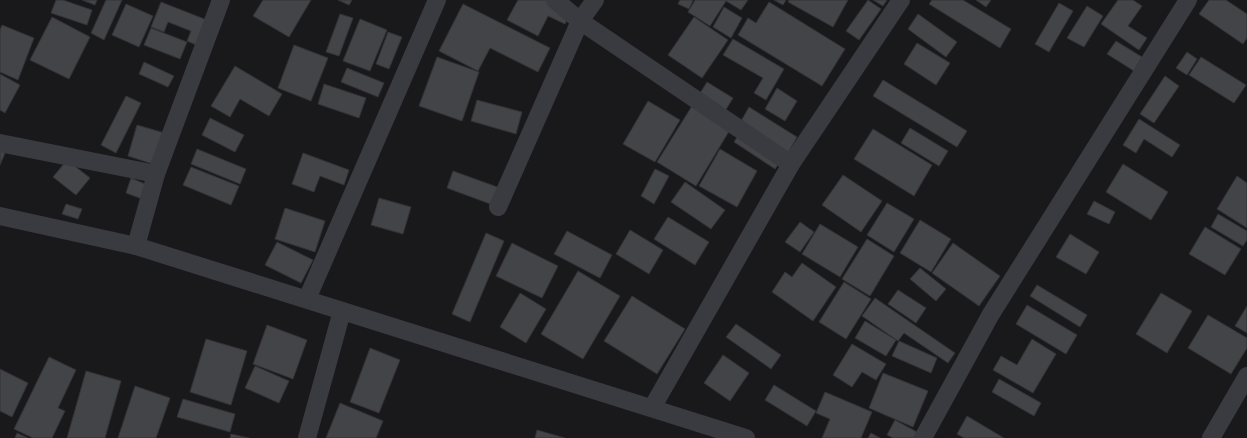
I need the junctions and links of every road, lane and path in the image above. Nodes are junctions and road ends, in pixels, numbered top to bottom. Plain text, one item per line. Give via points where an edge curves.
1 (221, 0) edge
2 (437, 0) edge
3 (555, 0) edge
4 (595, 0) edge
5 (901, 0) edge
6 (1188, 0) edge
7 (580, 21) junction
8 (0, 143) edge
9 (791, 164) junction
10 (156, 174) junction
11 (498, 207) dead end
12 (0, 216) edge
13 (136, 246) junction
14 (307, 299) junction
15 (342, 311) junction
16 (1247, 376) edge
17 (652, 408) junction
18 (306, 438) edge
19 (746, 438) edge
20 (923, 438) edge
21 (1211, 438) edge

1 - 10 street
2 - 14 street
3 - 7 street
4 - 7 street
5 - 9 street
6 - 20 street via 991,314
7 - 9 street
7 - 11 street
8 - 10 street
9 - 17 street
10 - 13 street
12 - 13 street
13 - 14 street
14 - 15 street
15 - 17 street
15 - 18 street
16 - 21 street
17 - 19 street

